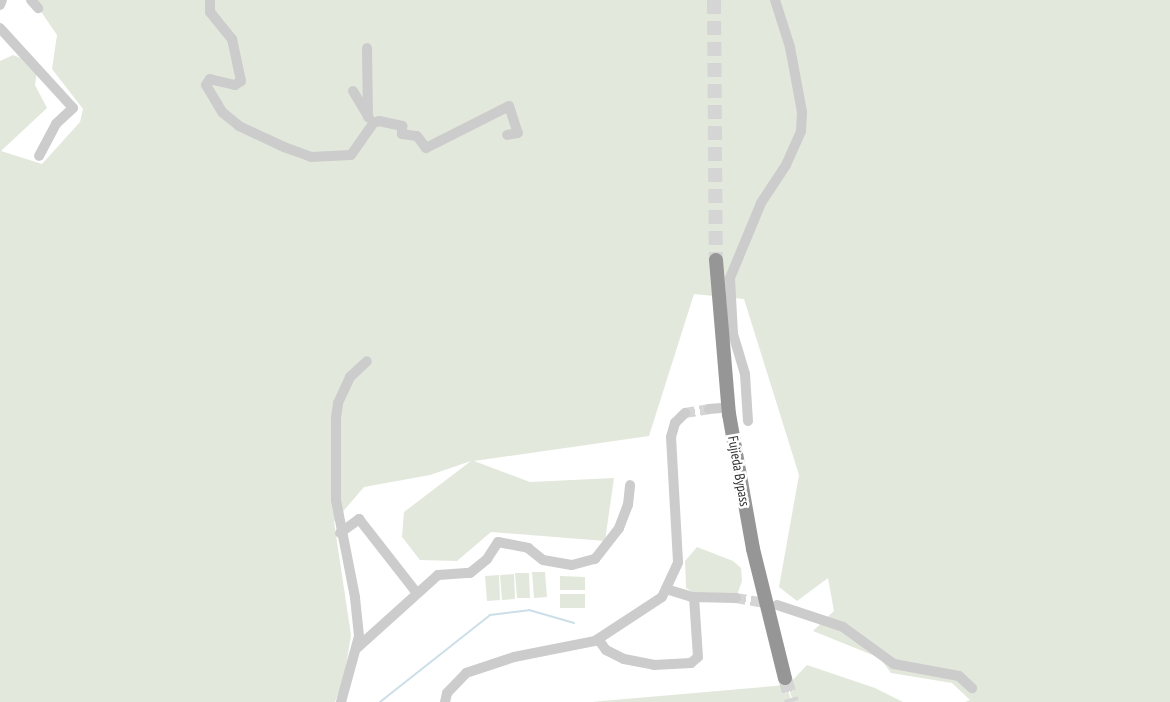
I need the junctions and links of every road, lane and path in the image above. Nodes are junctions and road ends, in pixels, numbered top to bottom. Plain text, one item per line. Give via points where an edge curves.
1 (2, 0) edge
2 (210, 0) edge
3 (775, 0) edge
4 (0, 5) edge
5 (0, 28) edge
6 (367, 48) dead end
7 (353, 91) dead end
8 (370, 120) junction
9 (507, 135) dead end
10 (39, 156) dead end
11 (716, 260) tunnel mouth
12 (367, 361) dead end
13 (721, 408) dead end
14 (709, 409) tunnel mouth
15 (685, 413) dead end
16 (748, 421) dead end
17 (630, 485) dead end
18 (340, 533) junction
19 (666, 589) junction
20 (416, 592) junction
21 (694, 597) junction
22 (736, 598) tunnel mouth
23 (777, 605) tunnel mouth
24 (598, 639) junction
25 (357, 648) junction
26 (785, 678) tunnel mouth
27 (972, 688) dead end
28 (342, 702) edge
29 (444, 702) edge

1 - 4 street
2 - 8 street via 210,12 226,29 234,45 241,81 235,85 210,79 206,85 222,112 239,126 310,157 351,155
3 - 16 street via 790,47 802,112 801,131 786,165 761,203 730,278 733,334 745,374 742,405
5 - 10 street via 73,108 56,124
6 - 8 street
7 - 8 street
8 - 9 street via 402,126 402,134 417,136 426,148 509,106 518,133
11 - 26 highway, Fujieda Bypass via 729,414 754,549
12 - 18 street via 350,377 338,403 336,500
13 - 14 street
15 - 19 street via 675,423 671,437 679,556
17 - 20 street via 628,505 619,528 595,559 572,565 543,560 528,548 498,542 487,559 470,573 438,575
18 - 20 street via 358,518
18 - 25 street via 355,597
19 - 21 street
19 - 24 street via 662,597
20 - 25 street
21 - 22 street
21 - 24 street via 698,657 691,664 654,665 624,659 606,650
23 - 27 street via 843,627 894,664 959,676
24 - 29 street via 514,657 466,673 447,693
25 - 28 street

